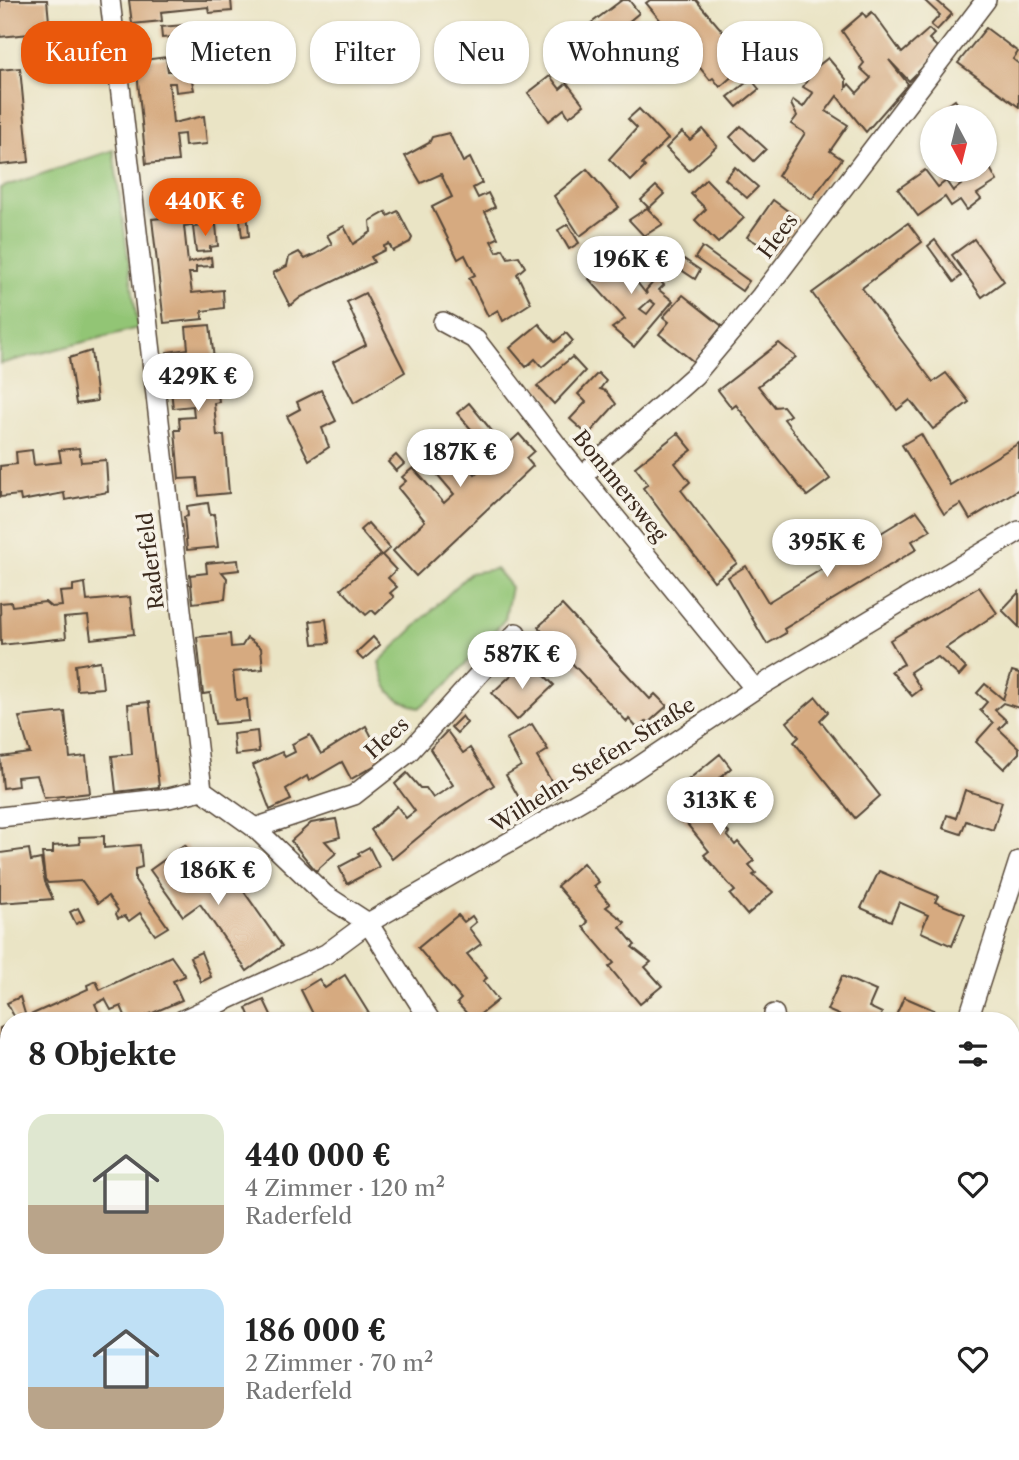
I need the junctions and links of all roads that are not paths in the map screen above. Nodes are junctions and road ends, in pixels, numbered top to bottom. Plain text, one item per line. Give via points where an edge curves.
1 (110, 0) edge
2 (986, 0) edge
3 (443, 322) dead end
4 (582, 476) junction
5 (1019, 531) edge
6 (516, 633) dead end
7 (755, 689) junction
8 (202, 790) junction
9 (0, 817) edge
10 (256, 828) junction
11 (1019, 861) edge
12 (368, 923) junction
13 (200, 1012) edge
14 (425, 1012) edge
15 (971, 1012) edge

1 - 8 street, Raderfeld
2 - 4 street, Hees via 761,296 703,365
3 - 4 street, Bommersweg via 476,340
4 - 7 street, Bommersweg
5 - 7 street, Wilhelm-Stefen-Straße
6 - 10 street, Hees via 410,752 354,795
7 - 12 street, Wilhelm-Stefen-Straße via 631,772
8 - 9 street via 169,798
8 - 10 street
10 - 12 street via 325,895
11 - 15 street
12 - 13 street, Wilhelm-Stefen-Straße via 326,954
12 - 14 street

